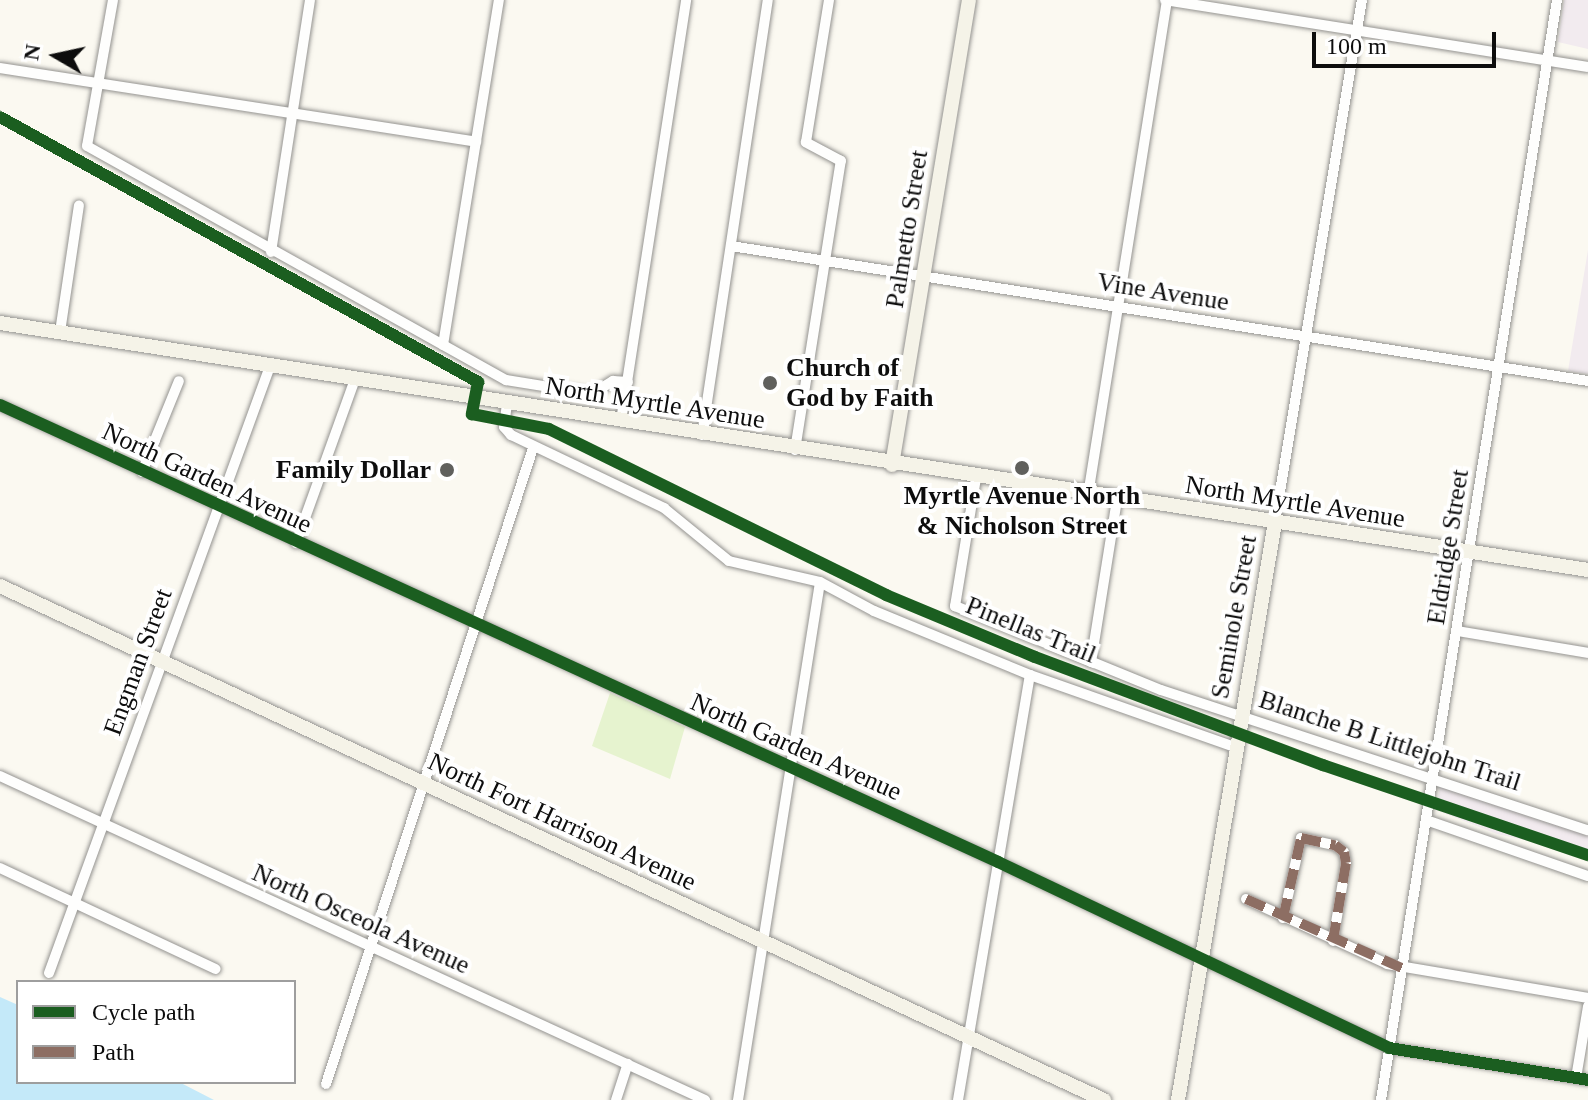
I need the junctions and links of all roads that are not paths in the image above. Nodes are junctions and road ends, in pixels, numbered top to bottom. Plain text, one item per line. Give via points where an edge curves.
1 (113, 0) edge
2 (310, 0) edge
3 (499, 0) edge
4 (686, 0) edge
5 (768, 0) edge
6 (829, 0) edge
7 (969, 0) edge
8 (1166, 0) edge
9 (1362, 0) edge
10 (1557, 0) edge
11 (1357, 31) junction
12 (1547, 60) junction
13 (1588, 67) edge
14 (0, 68) edge
15 (99, 84) junction
16 (292, 114) junction
17 (476, 142) junction
18 (79, 205) dead end
19 (731, 246) junction
20 (271, 252) junction
21 (824, 261) junction
22 (924, 276) junction
23 (1117, 307) junction
24 (0, 323) edge
25 (60, 332) junction
26 (1307, 337) junction
27 (443, 345) junction
28 (270, 366) junction
29 (1499, 367) junction
30 (355, 379) junction
31 (179, 381) dead end
32 (1588, 381) edge
33 (628, 382) junction
34 (507, 403) junction
35 (0, 405) edge
36 (621, 421) junction
37 (702, 435) junction
38 (533, 448) junction
39 (795, 450) junction
40 (892, 465) junction
41 (142, 472) junction
42 (976, 478) junction
43 (1088, 495) junction
44 (1117, 499) junction
45 (218, 508) junction
46 (1275, 522) junction
47 (296, 543) junction
48 (1468, 552) junction
49 (1588, 570) edge
50 (820, 582) junction
51 (0, 586) edge
52 (475, 625) junction
53 (1457, 631) junction
54 (1588, 653) edge
55 (162, 662) junction
56 (1091, 662) junction
57 (1030, 675) junction
58 (1241, 715) junction
59 (1235, 747) junction
60 (790, 768) junction
61 (0, 776) edge
62 (1433, 777) junction
63 (424, 784) junction
64 (1426, 820) junction
65 (103, 824) junction
66 (1588, 830) edge
67 (998, 862) junction
68 (0, 868) edge
69 (1588, 876) edge
70 (1246, 899) dead end
71 (74, 902) junction
72 (1283, 918) junction
73 (1333, 941) junction
74 (764, 942) junction
75 (370, 948) junction
76 (1199, 960) junction
77 (1402, 968) junction
78 (216, 969) dead end
79 (49, 973) dead end
80 (1588, 998) edge
81 (1588, 1006) edge
82 (968, 1037) junction
83 (1389, 1048) junction
84 (628, 1064) junction
85 (1582, 1079) edge
86 (326, 1084) dead end
87 (616, 1100) edge
88 (705, 1100) edge
89 (738, 1100) edge
90 (958, 1100) edge
91 (1104, 1100) edge
92 (1178, 1100) edge
93 (1381, 1100) edge

1 - 15 street
2 - 16 street
3 - 17 street
4 - 33 street
5 - 19 street
6 - 21 street via 806,142 841,161
7 - 22 street, Palmetto Street
8 - 11 street
8 - 23 street
9 - 11 street, Seminole Street
10 - 12 street, Eldridge Street
11 - 12 street
11 - 26 street, Seminole Street
12 - 13 street
12 - 29 street, Eldridge Street
14 - 15 street
15 - 16 street
15 - 20 street via 87,146
16 - 17 street
16 - 20 street
17 - 27 street
18 - 25 street
19 - 21 street, Vine Avenue
19 - 37 street
20 - 27 street
21 - 22 street, Vine Avenue
21 - 39 street
22 - 23 street, Vine Avenue
22 - 40 street, Palmetto Street
23 - 26 street, Vine Avenue
23 - 43 street
24 - 25 street, North Myrtle Avenue
25 - 28 street, North Myrtle Avenue
26 - 29 street, Vine Avenue
26 - 46 street, Seminole Street
27 - 33 street via 506,380 549,389 592,394 613,381
28 - 30 street, North Myrtle Avenue
28 - 45 street, Engman Street
29 - 32 street, Vine Avenue
29 - 48 street, Eldridge Street
30 - 34 street, North Myrtle Avenue
30 - 47 street
31 - 41 street
33 - 36 street
34 - 36 street, North Myrtle Avenue
34 - 38 street via 504,427
35 - 41 street, North Garden Avenue
36 - 37 street, North Myrtle Avenue
37 - 39 street, North Myrtle Avenue
38 - 50 street via 664,508 729,561
38 - 52 street
39 - 40 street, North Myrtle Avenue
40 - 42 street, North Myrtle Avenue
41 - 45 street, North Garden Avenue
42 - 43 street, North Myrtle Avenue
42 - 56 street, Blanche B Littlejohn Trail via 955,606
43 - 44 street, North Myrtle Avenue
44 - 46 street, North Myrtle Avenue
44 - 56 street
45 - 47 street, North Garden Avenue
45 - 55 street, Engman Street
46 - 48 street, North Myrtle Avenue
46 - 58 street, Seminole Street
47 - 52 street, North Garden Avenue
48 - 49 street, North Myrtle Avenue
48 - 53 street, Eldridge Street
50 - 57 street via 874,611
50 - 60 street
51 - 55 street, North Fort Harrison Avenue
52 - 60 street, North Garden Avenue
52 - 63 street
53 - 54 street
53 - 62 street, Eldridge Street
55 - 63 street, North Fort Harrison Avenue
55 - 65 street, Engman Street
56 - 58 street, Blanche B Littlejohn Trail
57 - 59 street
57 - 67 street
58 - 59 street, Seminole Street
58 - 62 street, Blanche B Littlejohn Trail
59 - 76 street, Seminole Street
60 - 67 street, North Garden Avenue
60 - 74 street
61 - 65 street, North Osceola Avenue
62 - 64 street, Eldridge Street
62 - 66 street, Blanche B Littlejohn Trail
63 - 74 street, North Fort Harrison Avenue
63 - 75 street
64 - 69 street
64 - 77 street, Eldridge Street
65 - 71 street, Engman Street
65 - 75 street, North Osceola Avenue
67 - 76 street, North Garden Avenue
67 - 82 street
68 - 71 street
70 - 72 street
71 - 78 street
71 - 79 street, Engman Street
72 - 73 street
72 - 73 street via 1301,838 1335,845 1344,852 1346,863
73 - 77 street
74 - 82 street, North Fort Harrison Avenue
74 - 89 street
75 - 84 street, North Osceola Avenue
75 - 86 street
76 - 83 street, North Garden Avenue
76 - 92 street, Seminole Street
77 - 80 street
77 - 83 street, Eldridge Street
81 - 85 street
82 - 90 street
82 - 91 street, North Fort Harrison Avenue
83 - 85 street, North Garden Avenue
83 - 93 street, Eldridge Street
84 - 87 street
84 - 88 street, North Osceola Avenue

